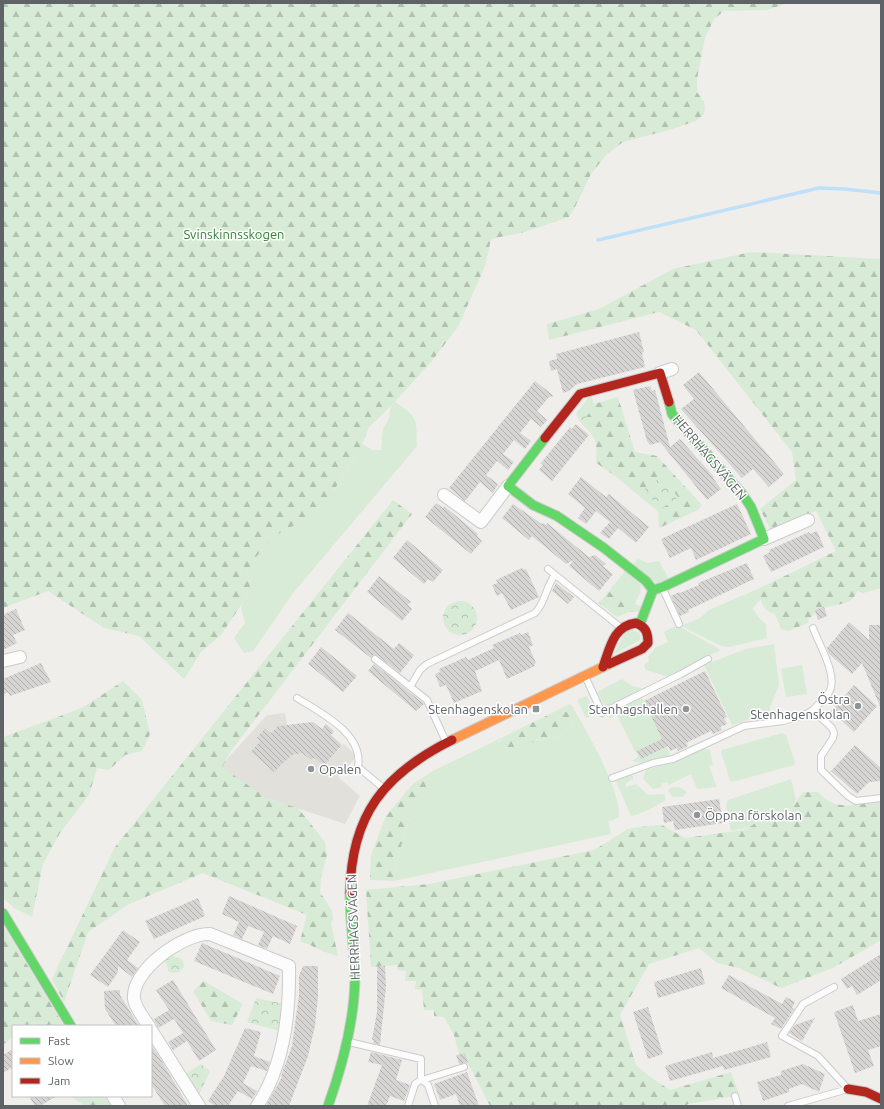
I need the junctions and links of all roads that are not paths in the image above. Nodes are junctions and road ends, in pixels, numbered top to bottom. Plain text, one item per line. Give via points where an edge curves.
1 (508, 486) junction
2 (444, 494) dead end
3 (808, 520) dead end
4 (764, 539) junction
5 (548, 568) dead end
6 (555, 574) junction
7 (663, 587) junction
8 (653, 590) junction
9 (640, 624) junction
10 (679, 624) dead end
11 (620, 627) junction
12 (813, 628) dead end
13 (20, 657) dead end
14 (375, 659) dead end
15 (708, 659) dead end
16 (3, 661) edge
17 (603, 667) junction
18 (584, 676) junction
19 (410, 687) junction
20 (297, 698) dead end
21 (813, 710) junction
22 (446, 744) junction
23 (612, 778) dead end
24 (383, 788) junction
25 (881, 798) edge
26 (3, 913) edge
27 (834, 987) dead end
28 (70, 1025) edge
29 (148, 1025) edge
30 (152, 1032) edge
31 (349, 1042) junction
32 (464, 1066) dead end
33 (421, 1079) junction
34 (848, 1089) junction
35 (735, 1096) dead end
36 (114, 1097) edge
37 (881, 1098) edge
38 (119, 1106) edge
39 (199, 1106) edge
40 (257, 1106) edge
41 (328, 1106) edge
42 (408, 1106) edge
43 (435, 1106) edge
44 (738, 1106) edge
45 (788, 1106) edge

1 - 2 street, HERRHAGSVÄGEN via 481,522
1 - 4 street, HERRHAGSVÄGEN via 580,394 666,371 672,414 743,495 751,507
1 - 8 street via 533,505 557,516 604,548 646,581
3 - 4 street
4 - 7 street
5 - 6 lane
6 - 11 lane
6 - 19 lane via 547,586 537,612 426,664
7 - 8 street
7 - 10 lane
8 - 9 street
9 - 11 street via 631,623
9 - 17 street, HERRHAGSVÄGEN via 648,632 648,643 642,649
11 - 17 street
12 - 21 lane via 832,676 832,685 828,694
13 - 16 street
14 - 19 lane
15 - 18 lane via 602,713
17 - 18 street, HERRHAGSVÄGEN
18 - 22 street, HERRHAGSVÄGEN
19 - 22 lane via 427,700
20 - 24 lane via 325,716 350,738 360,758 358,767
21 - 23 lane via 783,721 744,726 673,759 653,763
21 - 25 lane via 834,732 821,756 821,770 848,796 856,800
22 - 24 street, HERRHAGSVÄGEN via 410,765
24 - 31 street, HERRHAGSVÄGEN via 365,818 351,869 355,984
26 - 28 street
27 - 34 lane via 803,1004 782,1036 818,1056
29 - 40 street via 134,1000 135,990 142,977 167,950 201,934 210,934 289,966 290,997 281,1050 272,1077
30 - 39 street
31 - 33 lane via 421,1059
31 - 41 street, HERRHAGSVÄGEN
32 - 33 lane
33 - 42 lane via 415,1084
33 - 43 lane via 428,1085
34 - 37 street
34 - 45 lane
35 - 44 lane
36 - 38 street

